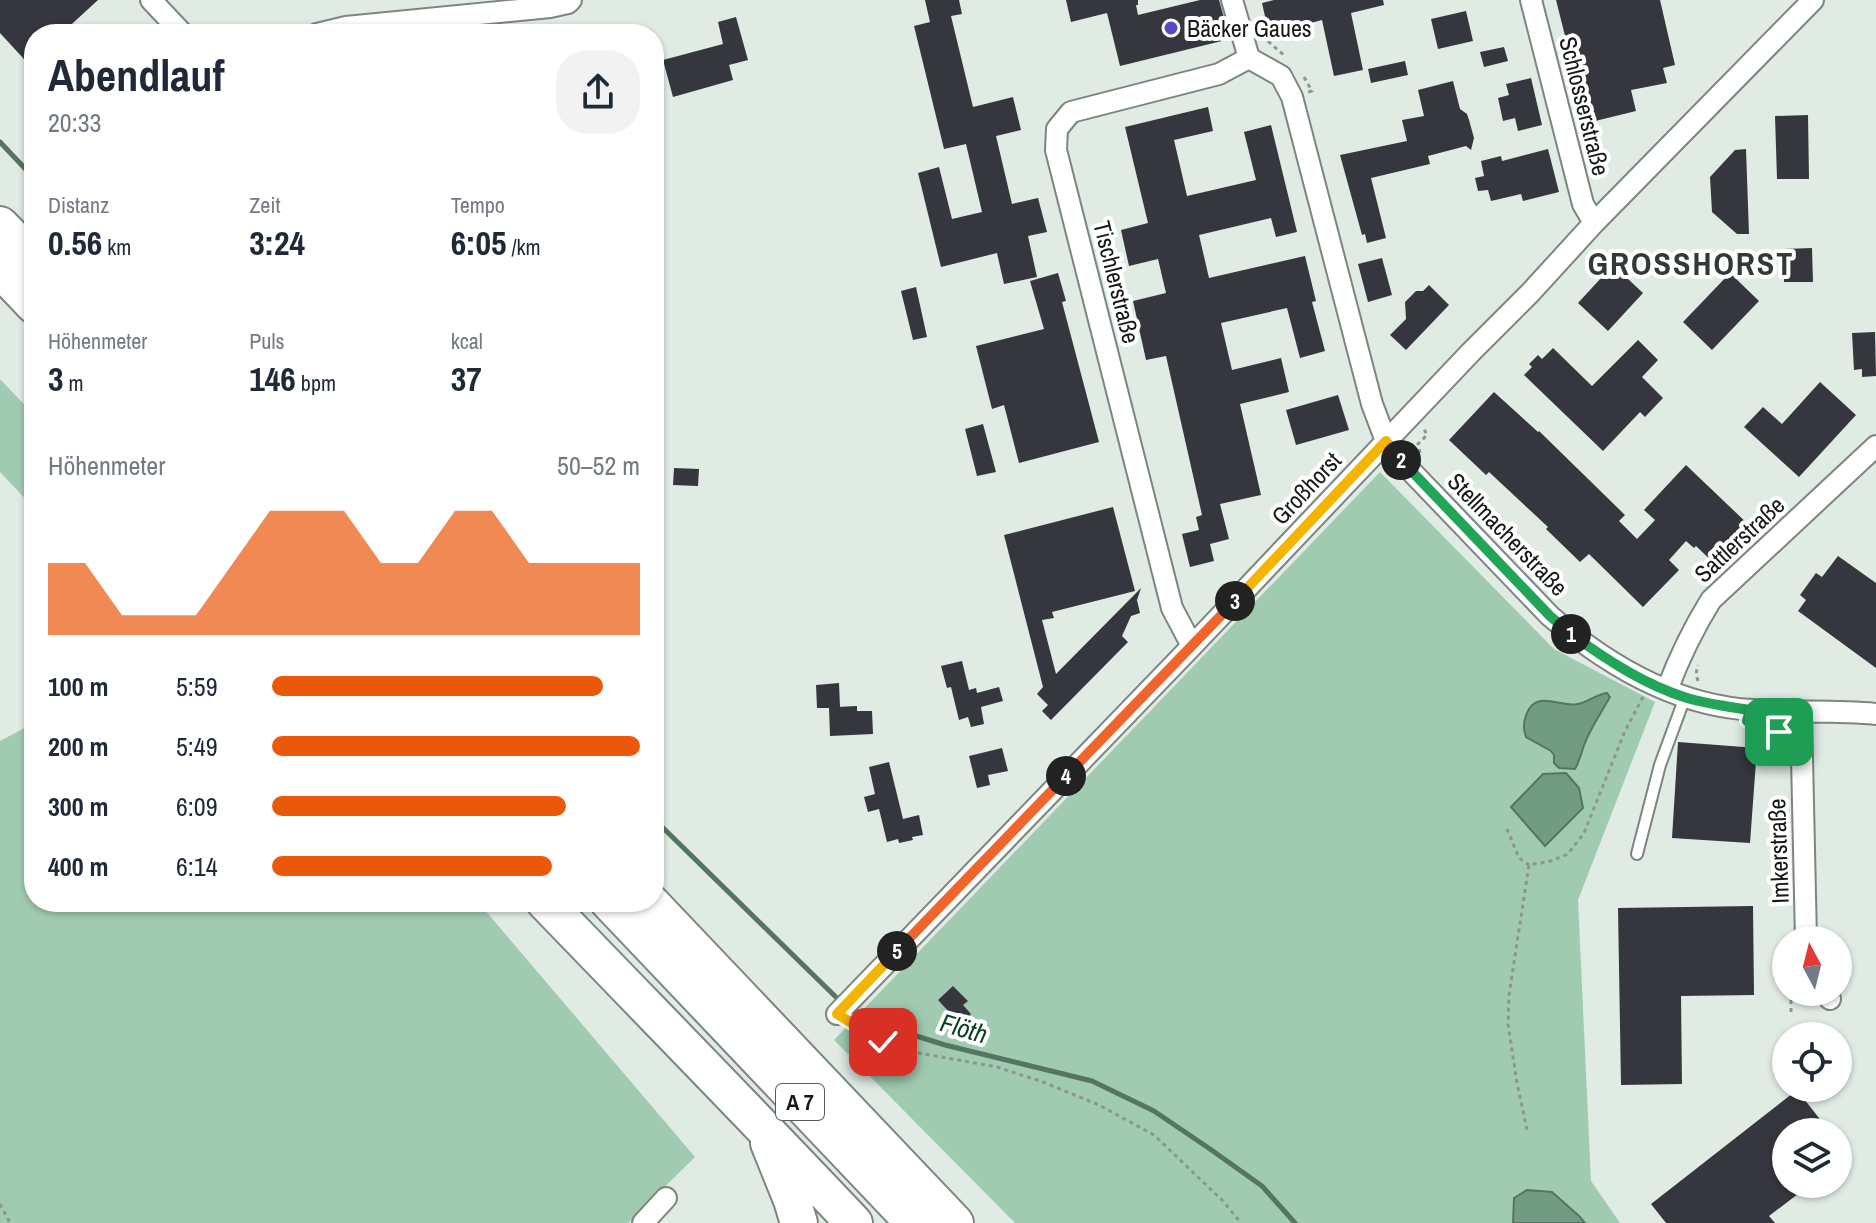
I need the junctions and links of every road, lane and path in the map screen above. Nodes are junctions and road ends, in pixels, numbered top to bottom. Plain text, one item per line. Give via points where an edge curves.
1 (151, 0) edge
2 (571, 0) edge
3 (1232, 0) edge
4 (1531, 0) edge
5 (1813, 0) edge
6 (174, 24) edge
7 (377, 24) edge
8 (1249, 58) junction
9 (1594, 223) junction
10 (0, 225) edge
11 (24, 250) edge
12 (0, 269) edge
13 (24, 294) edge
14 (1411, 415) junction
15 (1386, 441) junction
16 (1876, 446) edge
17 (1420, 456) dead end
18 (1192, 646) junction
19 (1699, 660) dead end
20 (1674, 686) junction
21 (1801, 712) junction
22 (1876, 714) edge
23 (1507, 829) dead end
24 (1637, 854) dead end
25 (1529, 865) junction
26 (555, 912) edge
27 (619, 912) edge
28 (660, 912) edge
29 (1806, 926) edge
30 (1791, 1006) edge
31 (838, 1012) joint
32 (1791, 1014) dead end
33 (760, 1123) junction
34 (1527, 1130) dead end
35 (666, 1198) dead end
36 (0, 1204) edge
37 (646, 1222) edge
38 (10, 1223) edge
39 (799, 1223) edge
40 (854, 1223) edge
41 (914, 1223) edge
42 (955, 1223) edge
43 (1241, 1223) edge

1 - 6 street
2 - 7 street via 550,7
3 - 8 street
4 - 9 street, Schlosserstraße via 1583,204
5 - 9 street, Großhorst
8 - 15 street via 1281,76 1292,97
8 - 18 street, Tischlerstraße via 1219,74 1071,112 1057,129 1056,150 1172,608
9 - 14 street, Großhorst
10 - 11 highway
12 - 13 highway
14 - 15 street, Großhorst
14 - 17 path via 1427,435 1418,444
15 - 18 street, Großhorst
15 - 20 street, Stellmacherstraße via 1550,616 1624,670
16 - 20 street, Sattlerstraße via 1711,600 1695,624
18 - 31 street, Großhorst
19 - 20 path via 1696,674
20 - 21 street, Stellmacherstraße via 1750,710
20 - 24 lane
20 - 25 path via 1625,731 1584,833 1568,854
21 - 22 street, Stellmacherstraße
21 - 29 street, Imkerstraße
23 - 25 path via 1519,858
25 - 34 path via 1508,1024
26 - 33 highway
27 - 41 highway, A 7
28 - 42 highway, A 7
30 - 32 path
31 - 43 path via 883,1042 997,1067 1099,1105 1154,1135
33 - 39 highway
33 - 40 highway
35 - 37 street
36 - 38 path

